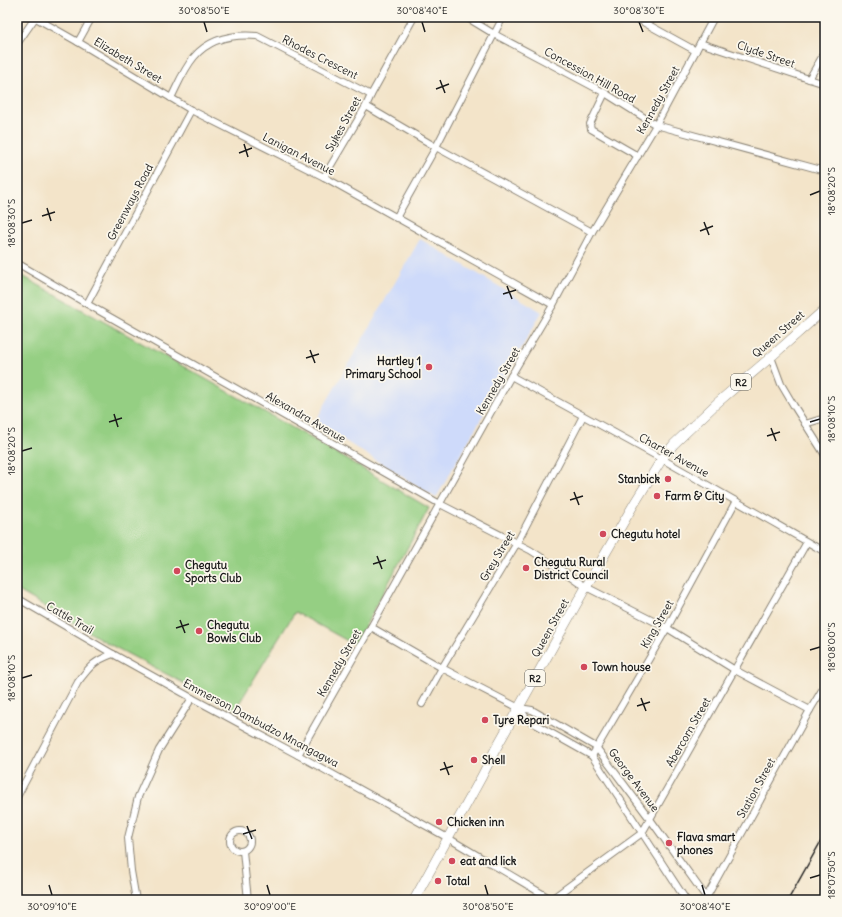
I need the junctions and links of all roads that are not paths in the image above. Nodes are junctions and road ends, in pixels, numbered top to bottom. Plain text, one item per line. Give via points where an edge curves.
1 (34, 17) edge
2 (92, 17) edge
3 (414, 17) edge
4 (466, 17) edge
5 (503, 17) edge
6 (634, 17) edge
7 (714, 17) edge
8 (494, 34) junction
9 (78, 42) junction
10 (700, 43) junction
11 (17, 44) edge
12 (696, 50) junction
13 (825, 52) edge
14 (809, 80) junction
15 (825, 84) edge
16 (605, 93) junction
17 (371, 95) junction
18 (171, 98) junction
19 (366, 106) junction
20 (191, 110) junction
21 (656, 125) junction
22 (436, 146) junction
23 (638, 156) junction
24 (825, 171) edge
25 (324, 177) junction
26 (396, 218) junction
27 (592, 232) junction
28 (17, 262) edge
29 (87, 304) junction
30 (553, 305) junction
31 (825, 309) edge
32 (771, 357) junction
33 (511, 376) junction
34 (583, 416) junction
35 (825, 418) edge
36 (805, 424) junction
37 (825, 455) edge
38 (662, 459) junction
39 (736, 501) junction
40 (440, 504) junction
41 (807, 542) junction
42 (517, 543) junction
43 (825, 552) edge
44 (586, 587) junction
45 (17, 598) edge
46 (371, 627) junction
47 (667, 628) junction
48 (113, 654) junction
49 (442, 668) junction
50 (735, 670) junction
51 (825, 685) edge
52 (192, 698) junction
53 (422, 704) dead end
54 (519, 708) junction
55 (810, 710) junction
56 (596, 747) junction
57 (298, 755) junction
58 (592, 756) junction
59 (17, 797) edge
60 (650, 819) junction
61 (642, 832) junction
62 (448, 838) junction
63 (243, 851) dead end
64 (17, 892) edge
65 (706, 899) edge
66 (20, 900) edge
67 (136, 900) edge
68 (248, 900) edge
69 (414, 900) edge
70 (550, 900) edge
71 (686, 900) edge

1 - 9 street
1 - 11 street
2 - 9 street, Elizabeth Street
3 - 17 street, Sykes Street
4 - 8 street, Concession Hill Road
5 - 8 street
6 - 12 street
7 - 10 street, Kennedy Street
8 - 16 street, Concession Hill Road
8 - 22 street
9 - 18 street, Elizabeth Street
10 - 12 street, Kennedy Street
10 - 14 street, Clyde Street
12 - 21 street, Kennedy Street
13 - 14 street
14 - 15 street, Clyde Street
16 - 21 street, Concession Hill Road
16 - 23 street via 590,124 591,129
17 - 18 street, Rhodes Crescent via 257,36 244,35 218,39 205,46 186,68
17 - 19 street, Sykes Street
18 - 20 street, Elizabeth Street
19 - 22 street
19 - 25 street, Sykes Street
20 - 25 street, Lanigan Avenue
20 - 29 street, Greenways Road
21 - 23 street, Kennedy Street
21 - 24 street, Concession Hill Road
22 - 26 street
22 - 27 street
23 - 27 street, Kennedy Street
25 - 26 street, Lanigan Avenue
26 - 30 street, Lanigan Avenue
27 - 30 street, Kennedy Street
28 - 29 street, Alexandra Avenue
29 - 40 street, Alexandra Avenue
30 - 33 street, Kennedy Street
31 - 32 highway, Queen Street / R2
32 - 36 street via 781,384
32 - 38 highway, Queen Street / R2 via 717,403
33 - 34 street, Charter Avenue
33 - 40 street, Kennedy Street
34 - 38 street, Charter Avenue
34 - 42 street, Grey Street
35 - 36 street
36 - 37 street
38 - 39 street, Charter Avenue
38 - 44 highway, Queen Street / R2
39 - 41 street, Charter Avenue
39 - 47 street, King Street
40 - 42 street, Alexandra Avenue
40 - 46 street, Kennedy Street
41 - 43 street, Charter Avenue
41 - 50 street, Abercorn Street
42 - 44 street, Alexandra Avenue
42 - 49 street, Grey Street
44 - 47 street, Alexandra Avenue
44 - 54 highway, Queen Street / R2
45 - 48 street, Cattle Trail
46 - 49 street, George Avenue
46 - 57 street, Kennedy Street
47 - 50 street, Alexandra Avenue
47 - 56 street, King Street
48 - 52 street, Emmerson Dambudzo Mnangagwa
48 - 59 street via 89,667 78,682
49 - 53 street, Grey Street
49 - 54 street, George Avenue
50 - 55 street, Alexandra Avenue
50 - 60 street, Abercorn Street
51 - 55 street, Station Street
52 - 57 street, Emmerson Dambudzo Mnangagwa
52 - 67 street via 159,750 138,797 128,838
54 - 56 street, George Avenue via 532,710
54 - 58 street, George Avenue via 528,720
54 - 62 highway, Queen Street / R2
55 - 65 street, Station Street
56 - 58 street, King Street
56 - 60 street, George Avenue
57 - 62 street, Emmerson Dambudzo Mnangagwa
58 - 61 street, George Avenue
60 - 61 street, Abercorn Street
60 - 65 street, George Avenue
61 - 70 street, Abercorn Street
61 - 71 street, George Avenue
62 - 69 highway, Queen Street / R2
62 - 70 street, Emmerson Dambudzo Mnangagwa
63 - 68 street
64 - 66 street

